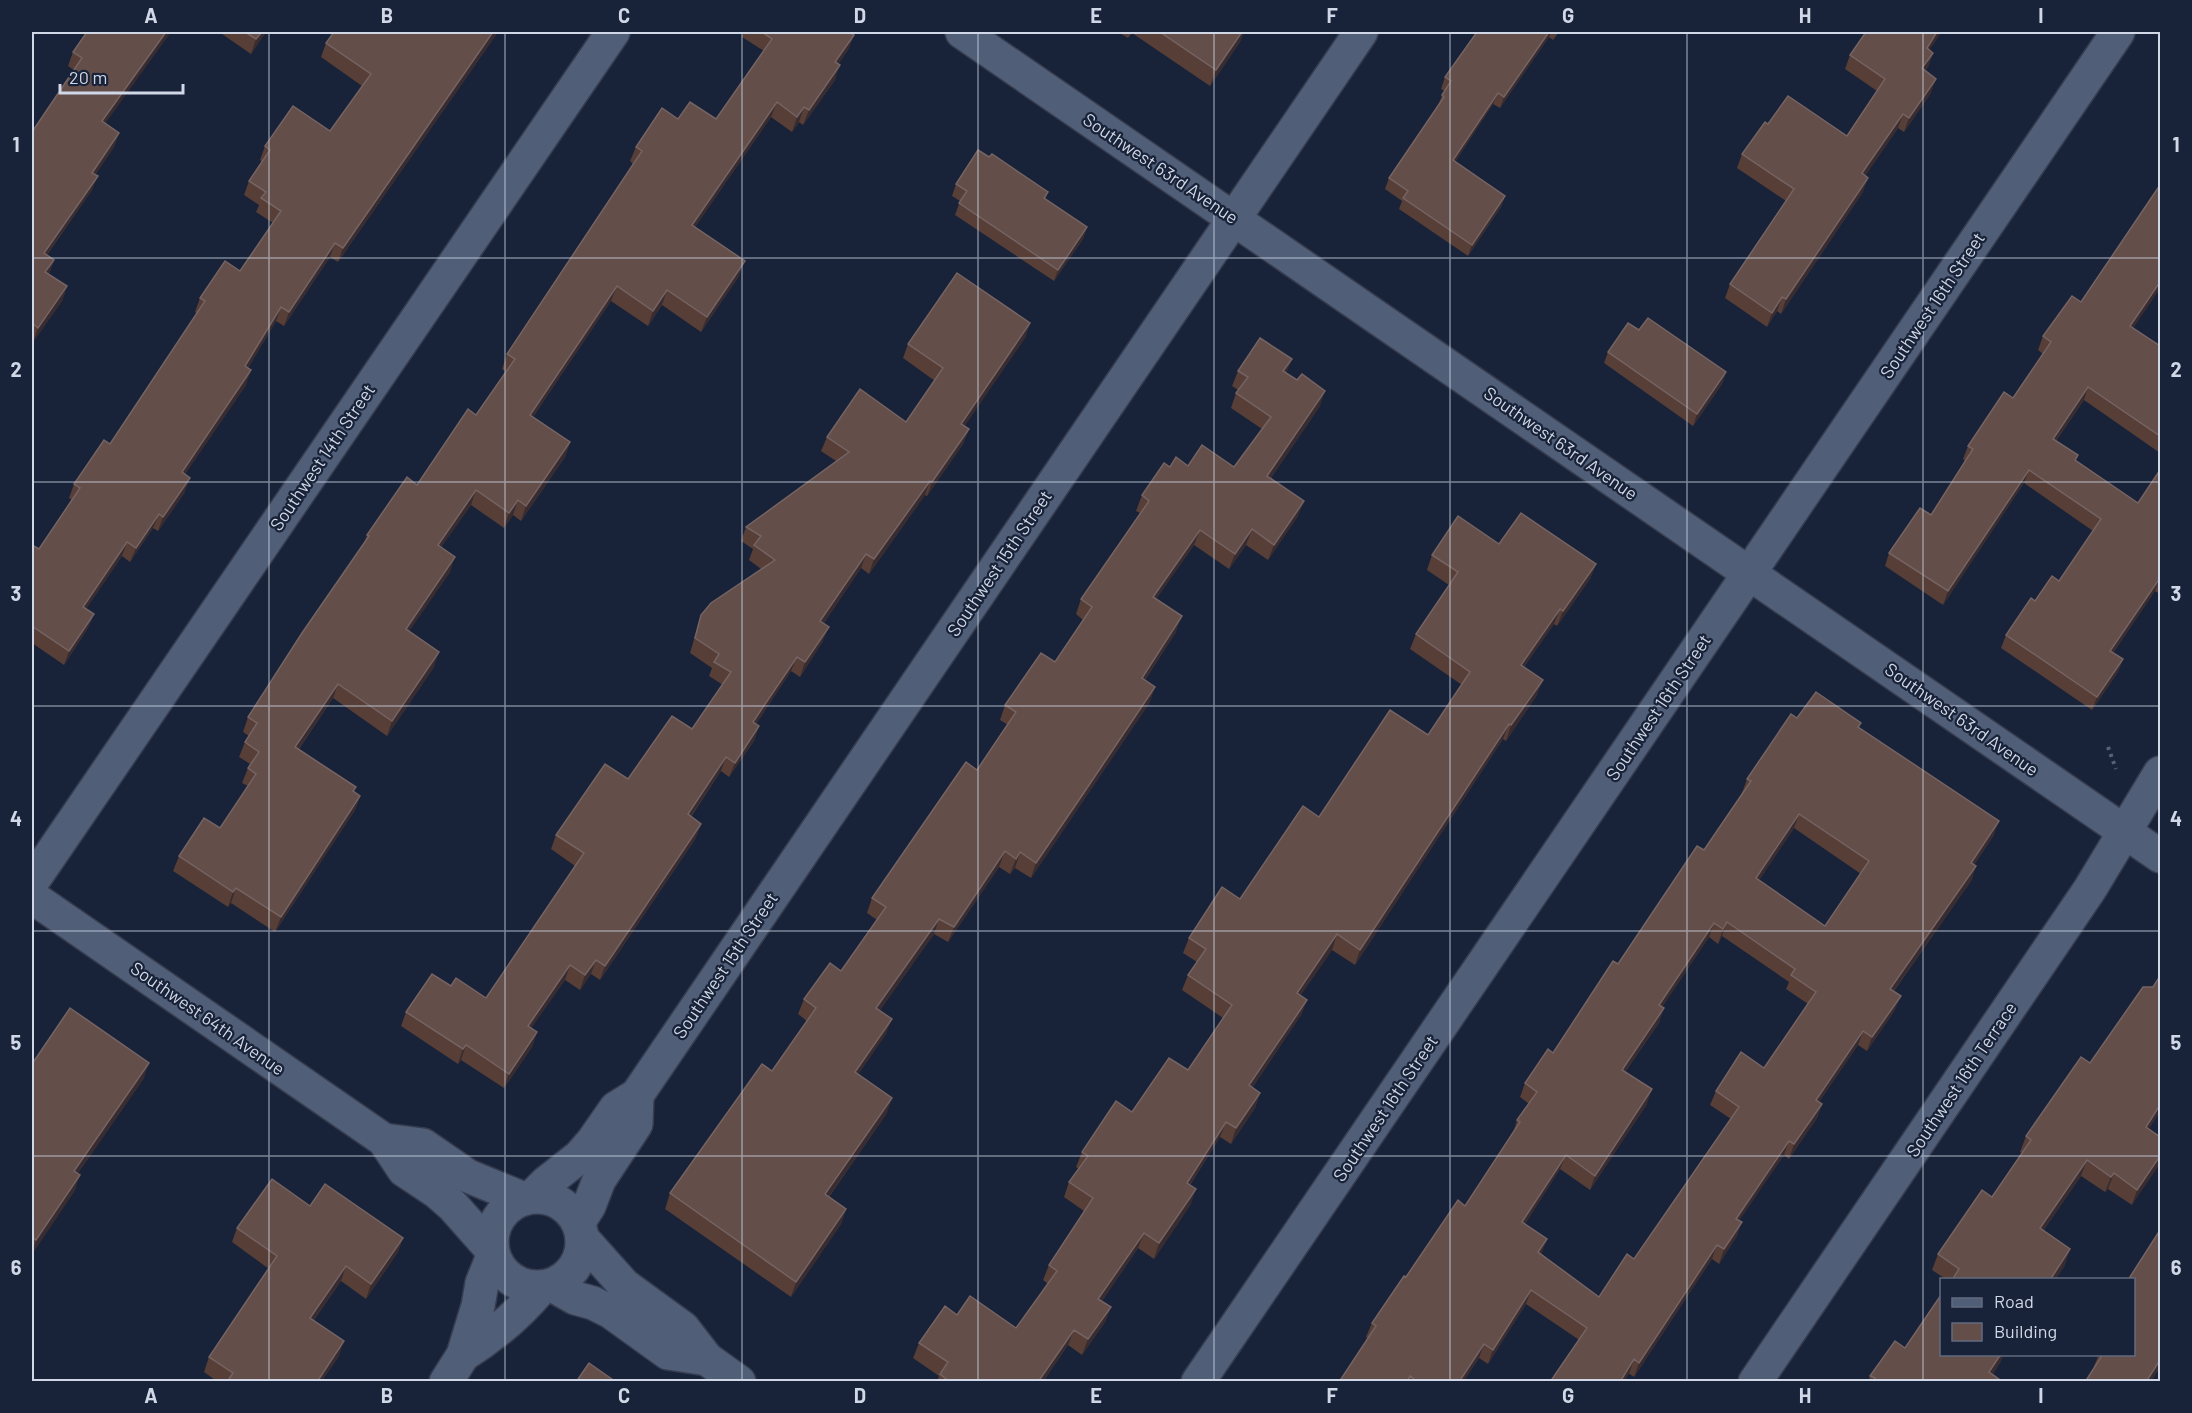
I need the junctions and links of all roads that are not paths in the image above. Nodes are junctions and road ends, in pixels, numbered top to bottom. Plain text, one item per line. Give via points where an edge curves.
1 (612, 32) edge
2 (962, 32) edge
3 (1361, 32) edge
4 (2118, 32) edge
5 (1234, 217) junction
6 (1750, 572) junction
7 (2160, 773) edge
8 (2126, 832) junction
9 (2160, 856) edge
10 (32, 882) edge
11 (32, 897) edge
12 (637, 1095) junction
13 (384, 1140) junction
14 (529, 1198) junction
15 (580, 1230) junction
16 (493, 1253) junction
17 (546, 1286) junction
18 (707, 1359) junction
19 (454, 1369) edge
20 (739, 1382) edge
21 (1198, 1382) edge
22 (1755, 1382) edge

1 - 10 street, Southwest 14th Street
2 - 5 street, Southwest 63rd Avenue
3 - 5 street, Southwest 15th Street
4 - 6 street, Southwest 16th Street
5 - 6 street, Southwest 63rd Avenue
5 - 12 street, Southwest 15th Street
6 - 8 street, Southwest 63rd Avenue
6 - 21 street, Southwest 16th Street
7 - 8 street, Southwest 16th Terrace
8 - 9 street, Southwest 63rd Avenue
8 - 22 street, Southwest 16th Terrace
11 - 13 street, Southwest 64th Avenue
12 - 14 street, Southwest 15th Street via 616,1108 579,1157
12 - 15 street via 636,1124 599,1180
13 - 14 street, Southwest 64th Avenue via 423,1144 468,1176
13 - 16 street, Southwest 64th Avenue via 404,1170 453,1206
14 - 15 street via 544,1197 561,1203
14 - 16 street via 515,1202 500,1216 493,1233
15 - 17 street via 582,1249 574,1268 566,1277
15 - 18 street via 624,1285 684,1329
16 - 17 street via 509,1278 525,1286
16 - 19 street
17 - 18 street via 611,1312 668,1353
17 - 19 street
18 - 20 street

